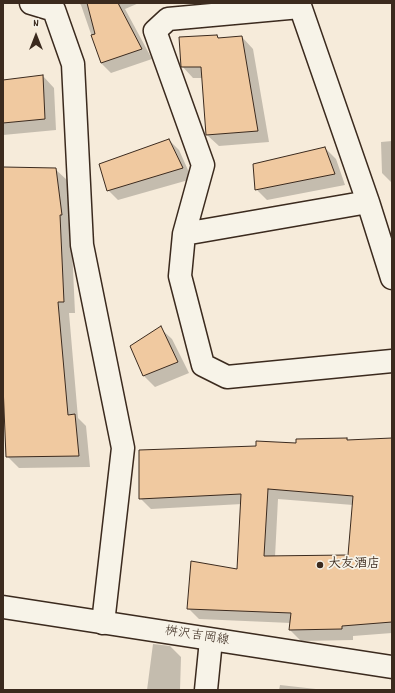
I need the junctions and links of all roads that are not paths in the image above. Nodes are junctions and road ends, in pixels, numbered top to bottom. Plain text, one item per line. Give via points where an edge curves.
1 (31, 3) edge
2 (300, 5) edge
3 (368, 202) junction
4 (184, 234) junction
5 (392, 278) edge
6 (392, 361) edge
7 (3, 607) edge
8 (103, 623) junction
9 (211, 640) junction
10 (392, 667) edge
11 (206, 690) edge

1 - 8 street via 54,10 73,64 82,245 123,448
2 - 3 street
2 - 4 street via 168,19 155,31 203,165
3 - 4 street
3 - 5 street
4 - 6 street via 180,276 203,365 227,377
7 - 8 street, 桝沢吉岡線
8 - 9 street, 桝沢吉岡線
9 - 10 street, 桝沢吉岡線
9 - 11 street

